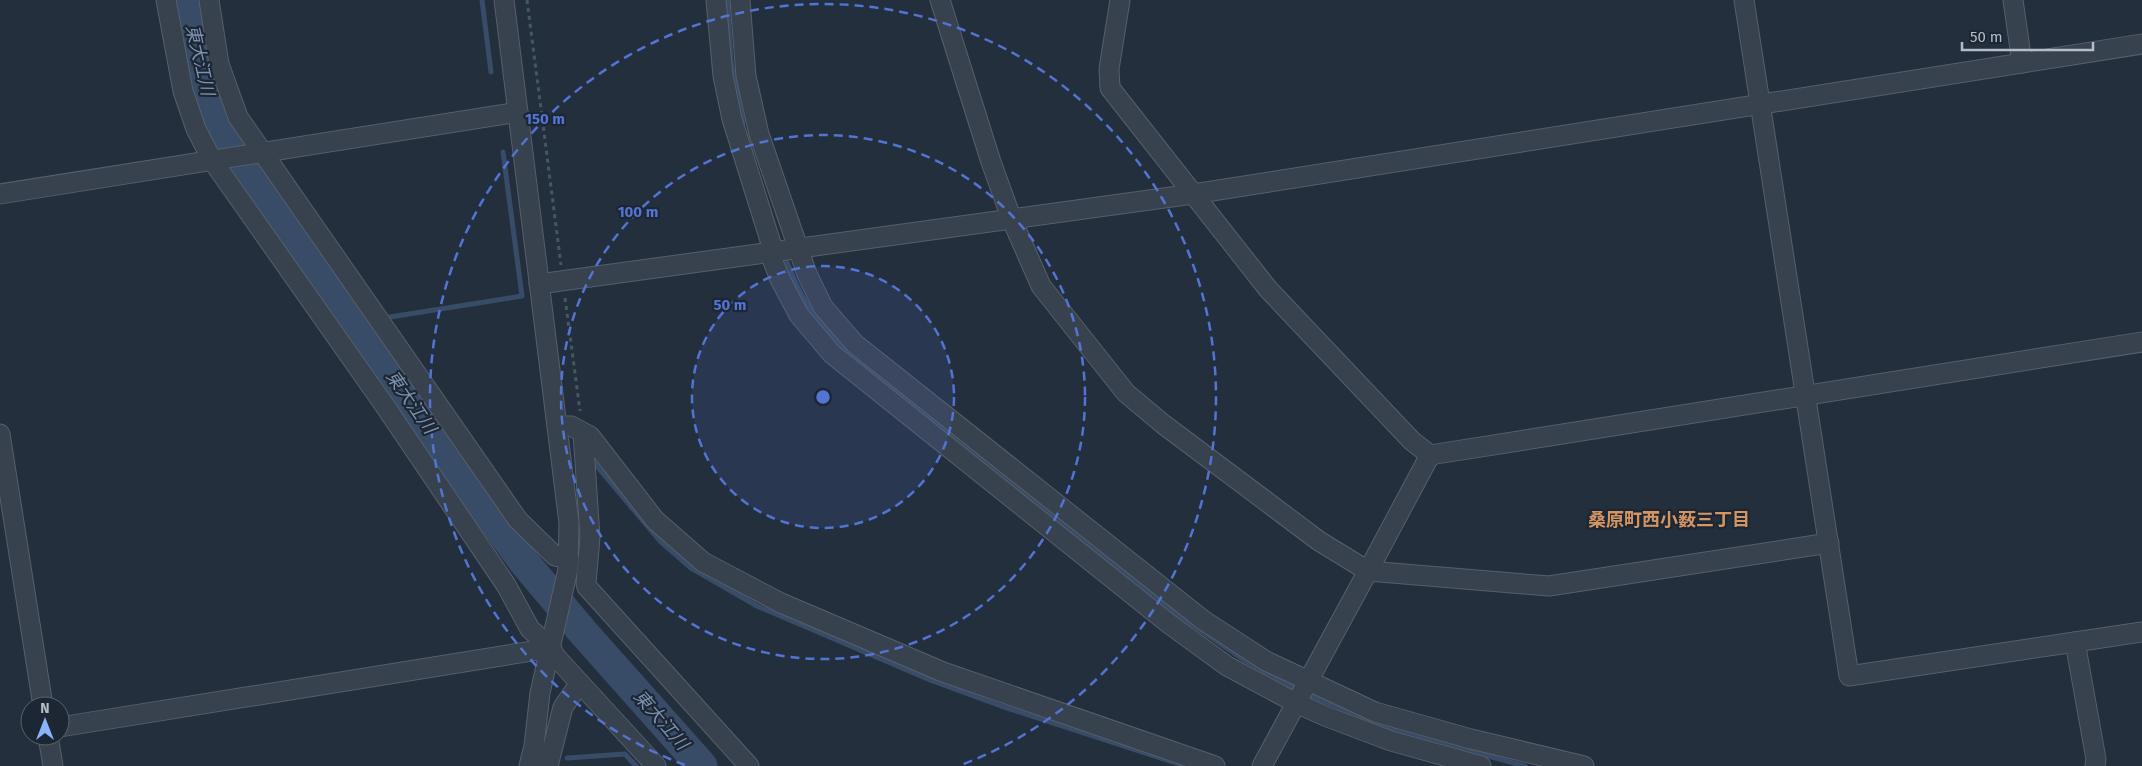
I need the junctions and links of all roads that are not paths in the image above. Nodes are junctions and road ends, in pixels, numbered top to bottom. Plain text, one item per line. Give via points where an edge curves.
1 (166, 0) edge
2 (209, 0) edge
3 (504, 0) edge
4 (716, 0) edge
5 (740, 0) edge
6 (940, 0) edge
7 (1120, 0) edge
8 (1744, 0) edge
9 (2013, 0) edge
10 (2142, 44) edge
11 (2022, 63) junction
12 (1759, 105) junction
13 (518, 112) junction
14 (261, 153) junction
15 (217, 160) junction
16 (0, 194) edge
17 (1193, 194) junction
18 (1012, 220) junction
19 (782, 252) junction
20 (539, 284) junction
21 (2142, 342) edge
22 (1805, 396) junction
23 (557, 426) junction
24 (583, 432) junction
25 (0, 434) edge
26 (1430, 455) junction
27 (1828, 543) junction
28 (568, 564) junction
29 (1368, 571) junction
30 (2142, 632) edge
31 (552, 640) junction
32 (2075, 642) junction
33 (580, 683) junction
34 (1301, 692) junction
35 (41, 696) edge
36 (70, 725) edge
37 (50, 746) edge
38 (53, 766) edge
39 (529, 766) edge
40 (548, 766) edge
41 (656, 766) edge
42 (749, 766) edge
43 (1215, 766) edge
44 (1262, 766) edge
45 (1481, 766) edge
46 (1584, 766) edge
47 (2095, 766) edge

1 - 15 street via 183,91 196,129
2 - 14 street via 227,92 238,117
3 - 13 street
4 - 19 street via 723,76 732,119
5 - 19 street via 746,76
6 - 18 street
7 - 17 street via 1109,69 1110,88
8 - 12 street
9 - 11 street
10 - 11 street
11 - 12 street
12 - 17 street
12 - 22 street
13 - 14 street
13 - 20 street
14 - 15 street
14 - 28 street via 518,520
15 - 16 street
15 - 31 street via 495,569 530,629
17 - 18 street
17 - 26 street via 1268,289 1412,441
18 - 19 street
18 - 29 street via 1041,286 1126,393 1319,541
19 - 20 street
19 - 34 street via 807,274 823,307 855,344 1203,620 1266,661
19 - 34 street via 780,279 799,316 832,354 1168,623 1227,666
20 - 23 street
21 - 22 street
22 - 26 street
22 - 27 street
23 - 24 street via 571,426
23 - 28 street via 569,523
24 - 42 street via 590,537 587,587
24 - 43 street via 590,436 655,520 711,567 781,603 943,672
25 - 35 street
26 - 29 street
27 - 29 street via 1550,586
27 - 32 street via 1849,676
28 - 31 street
29 - 34 street
30 - 32 street
31 - 33 street via 555,656
31 - 36 street
31 - 39 street
32 - 47 street
33 - 40 street via 563,707
33 - 41 street
34 - 44 street
34 - 45 street via 1390,741
34 - 46 street
37 - 38 street

